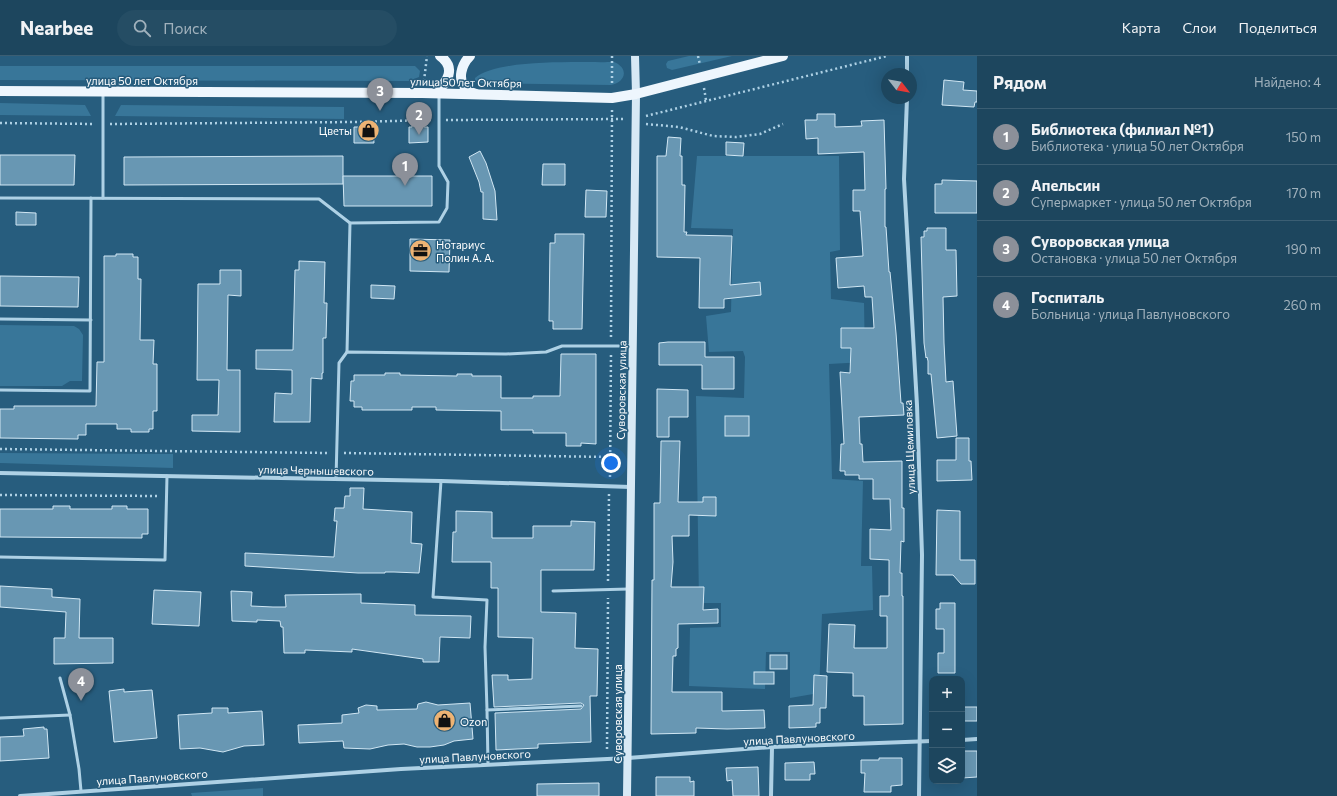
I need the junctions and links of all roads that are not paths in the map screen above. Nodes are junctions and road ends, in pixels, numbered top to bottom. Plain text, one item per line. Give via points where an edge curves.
1 (440, 56) edge
2 (470, 56) edge
3 (635, 56) edge
4 (783, 56) edge
5 (907, 56) edge
6 (907, 68) edge
7 (0, 91) edge
8 (103, 92) junction
9 (437, 93) junction
10 (476, 94) junction
11 (636, 94) junction
12 (907, 104) edge
13 (0, 198) edge
14 (91, 198) junction
15 (103, 198) junction
16 (350, 223) junction
17 (0, 319) edge
18 (91, 320) junction
19 (633, 346) junction
20 (347, 352) junction
21 (0, 390) edge
22 (0, 472) edge
23 (167, 476) junction
24 (336, 479) junction
25 (441, 481) junction
26 (631, 487) junction
27 (0, 557) edge
28 (629, 589) junction
29 (552, 591) dead end
30 (60, 678) dead end
31 (581, 706) dead end
32 (487, 710) junction
33 (70, 715) junction
34 (0, 718) edge
35 (977, 739) edge
36 (965, 740) edge
37 (929, 741) edge
38 (920, 742) junction
39 (772, 747) junction
40 (628, 758) junction
41 (488, 764) junction
42 (81, 791) junction
43 (20, 796) edge
44 (627, 796) edge
45 (771, 796) edge
46 (919, 796) edge

1 - 9 main road via 448,64 449,72 447,81
2 - 10 main road via 463,64 462,81 466,88
3 - 11 street, Суворовская улица
4 - 11 main road, улица 50 лет Октября
5 - 6 street
7 - 8 main road, улица 50 лет Октября
8 - 9 main road, улица 50 лет Октября
8 - 15 lane
9 - 10 main road, улица 50 лет Октября
9 - 16 lane via 439,166 448,182 447,208 439,222
10 - 11 main road, улица 50 лет Октября via 612,98
11 - 19 street, Суворовская улица
12 - 38 street, улица Щемиловка via 904,179 917,405 922,555
13 - 14 lane
14 - 15 lane
14 - 18 lane
15 - 16 lane via 319,199
16 - 20 lane
17 - 18 lane
18 - 21 lane via 90,391
19 - 20 lane via 562,346 546,352 506,354
19 - 26 street, Суворовская улица
20 - 24 lane via 340,362
22 - 23 street, улица Чернышевского
23 - 24 street, улица Чернышевского
23 - 27 lane via 165,560
24 - 25 street, улица Чернышевского
25 - 26 street, улица Чернышевского
25 - 32 lane via 433,597 487,600
26 - 28 street, Суворовская улица
28 - 29 lane
28 - 40 street, Суворовская улица
30 - 33 lane
31 - 32 lane
32 - 41 lane
33 - 34 lane
33 - 42 lane via 80,769
35 - 36 street
37 - 38 street, улица Павлуновского
38 - 39 street, улица Павлуновского
38 - 46 street, улица Щемиловка
39 - 40 street, улица Павлуновского
39 - 45 street
40 - 41 street, улица Павлуновского
40 - 44 street, Суворовская улица
41 - 42 street, улица Павлуновского
42 - 43 street, улица Павлуновского

